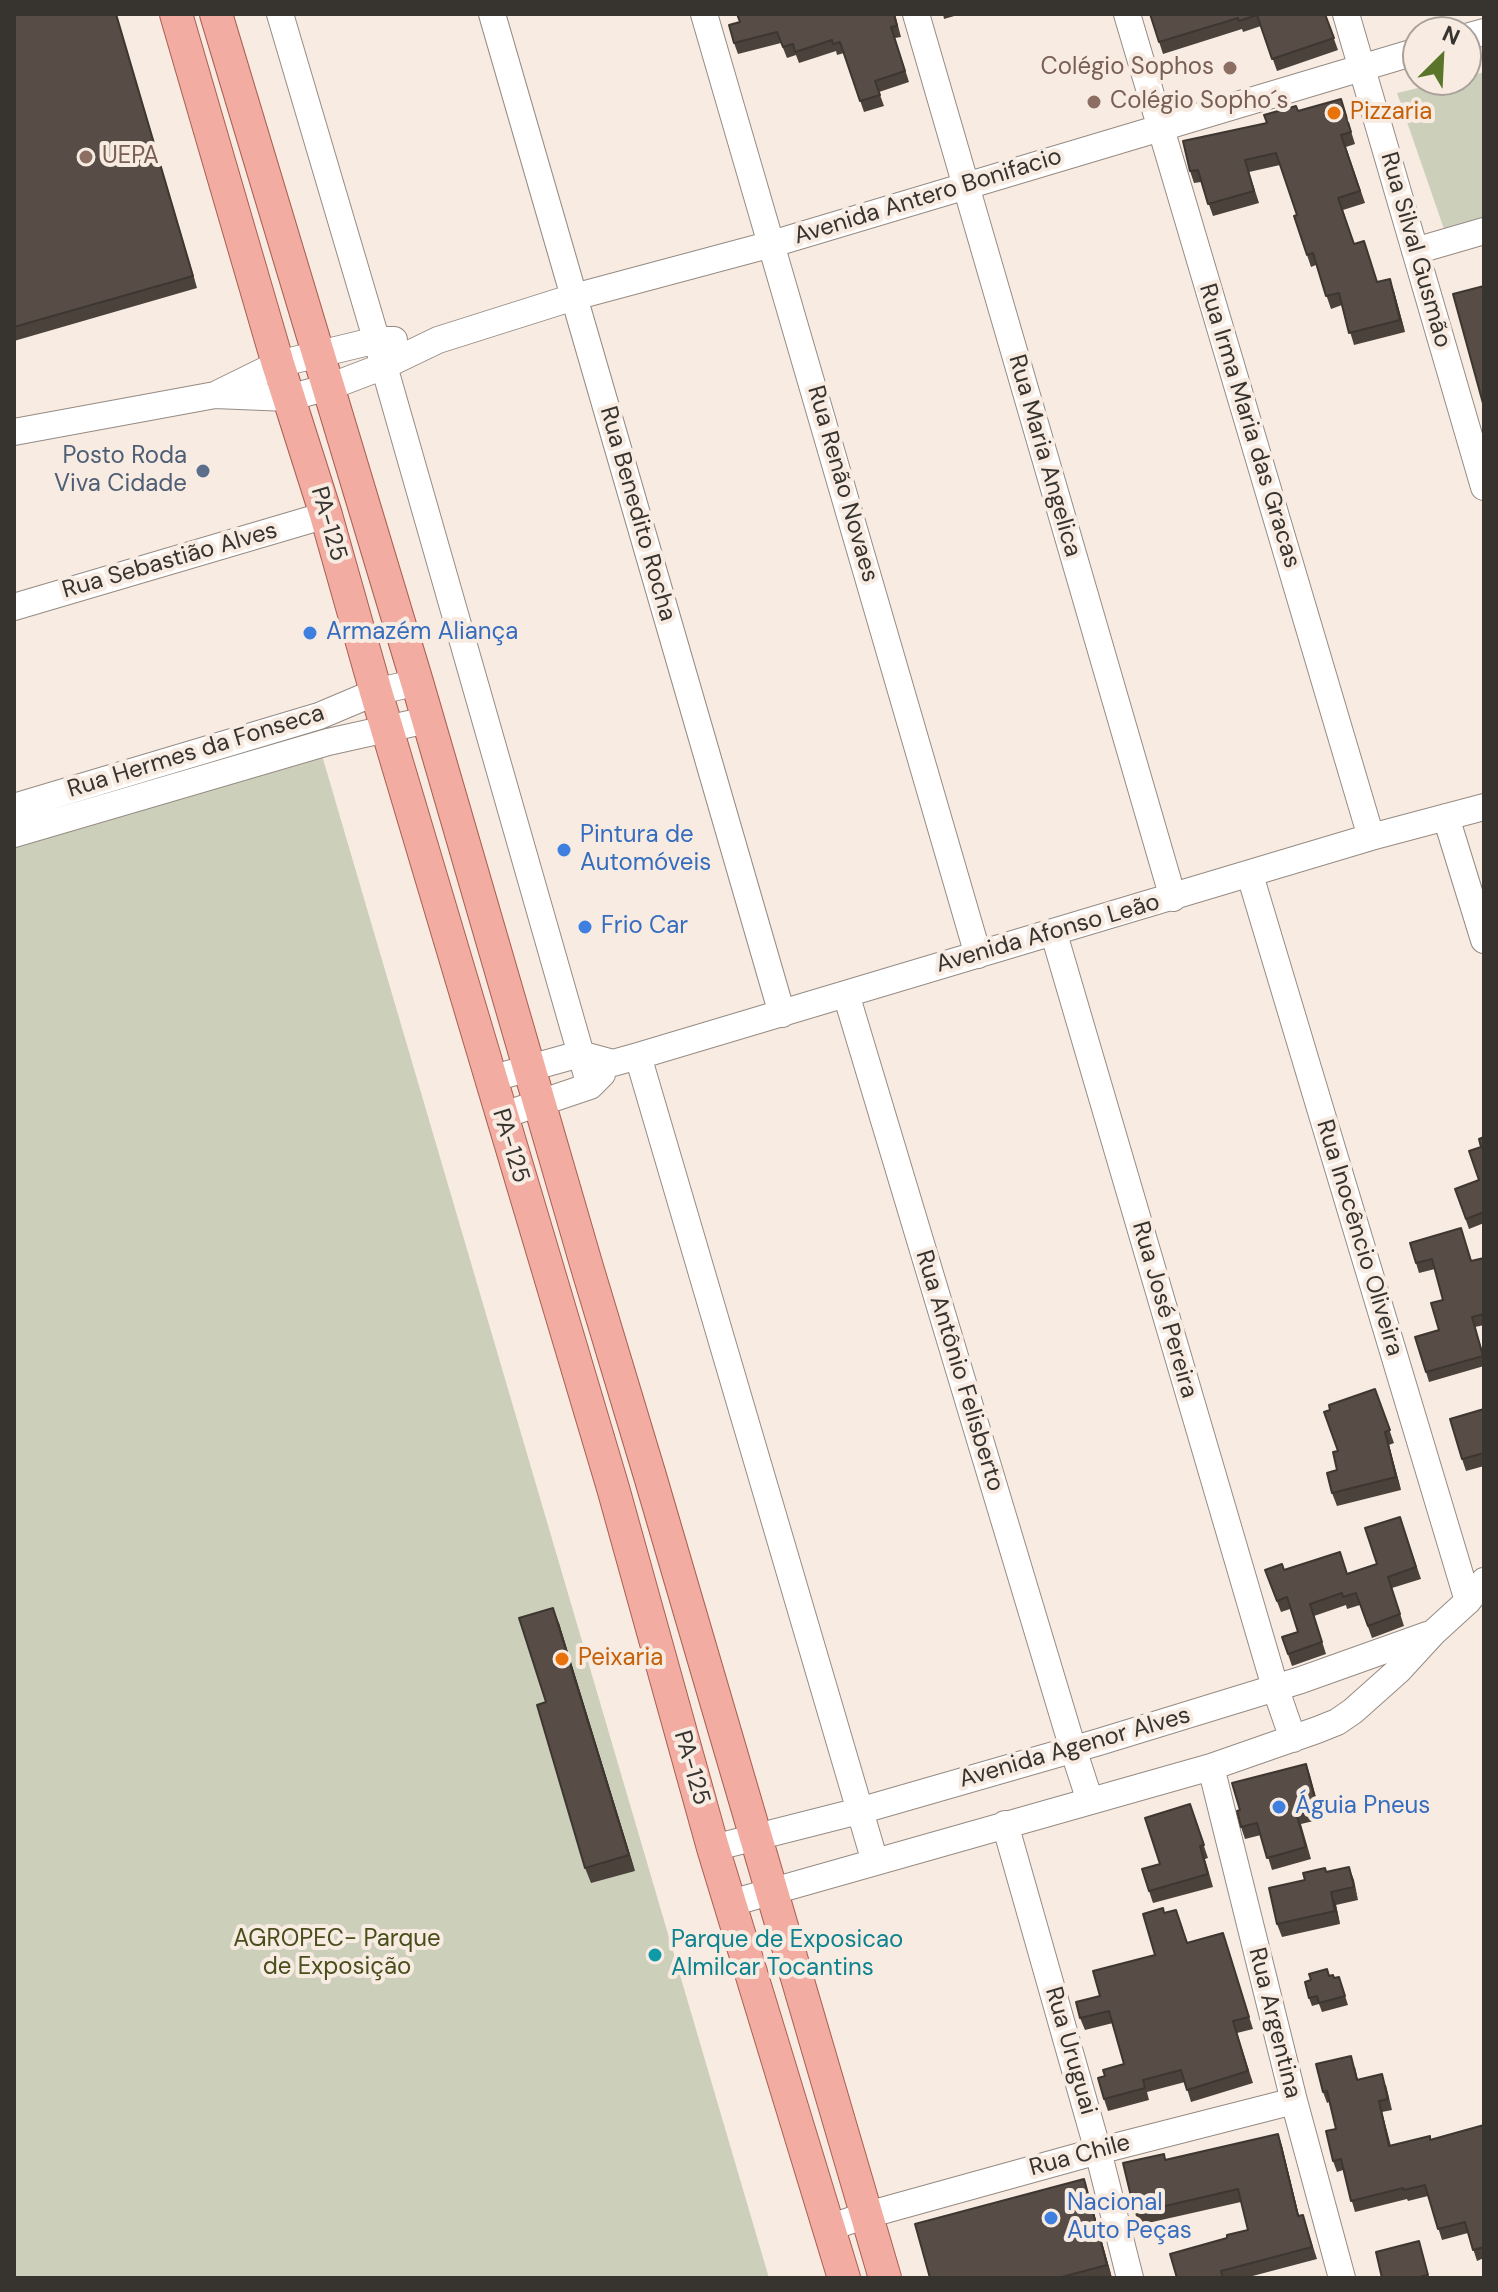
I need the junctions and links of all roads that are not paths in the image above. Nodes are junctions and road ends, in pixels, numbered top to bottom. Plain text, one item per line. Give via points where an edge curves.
1 (176, 14) edge
2 (216, 14) edge
3 (280, 14) edge
4 (492, 14) edge
5 (704, 14) edge
6 (916, 14) edge
7 (1127, 14) edge
8 (1346, 14) edge
9 (1402, 56) edge
10 (1362, 67) junction
11 (1160, 128) junction
12 (965, 185) junction
13 (1484, 231) edge
14 (772, 244) junction
15 (1415, 251) junction
16 (574, 297) junction
17 (377, 340) junction
18 (438, 340) junction
19 (318, 354) junction
20 (278, 364) junction
21 (384, 366) junction
22 (329, 387) junction
23 (215, 395) junction
24 (288, 398) junction
25 (14, 432) edge
26 (1484, 487) edge
27 (326, 515) junction
28 (14, 607) edge
29 (417, 682) junction
30 (376, 692) junction
31 (427, 720) junction
32 (387, 729) junction
33 (14, 807) edge
34 (1484, 807) edge
35 (1446, 817) junction
36 (14, 834) edge
37 (1371, 837) junction
38 (1250, 875) junction
39 (1173, 898) junction
40 (1054, 934) junction
41 (1484, 940) edge
42 (978, 955) junction
43 (846, 994) junction
44 (782, 1014) junction
45 (580, 1054) junction
46 (626, 1059) junction
47 (530, 1068) junction
48 (490, 1079) junction
49 (590, 1086) junction
50 (540, 1104) junction
51 (501, 1116) junction
52 (587, 1267) junction
53 (549, 1277) junction
54 (650, 1476) junction
55 (613, 1488) junction
56 (1476, 1591) edge
57 (1433, 1633) junction
58 (1275, 1687) junction
59 (1293, 1739) junction
60 (1073, 1749) junction
61 (1211, 1767) junction
62 (1090, 1801) junction
63 (859, 1811) junction
64 (1005, 1824) junction
65 (755, 1837) junction
66 (713, 1848) junction
67 (875, 1862) junction
68 (770, 1891) junction
69 (731, 1903) junction
70 (1294, 2101) junction
71 (1098, 2151) junction
72 (867, 2215) junction
73 (828, 2228) junction
74 (844, 2278) edge
75 (885, 2278) edge
76 (1130, 2278) edge
77 (1342, 2278) edge

1 - 20 main road, PA-125 / PA-125
2 - 19 main road, PA-125
3 - 17 street
4 - 16 street, Rua Benedito Rocha
5 - 14 street, Rua Renão Novaes
6 - 12 street, Rua Maria Angelica
7 - 11 street, Rua Irma Maria das Gracas
8 - 10 street, Rua Silval Gusmão
9 - 10 street, Avenida Antero Bonifacio
10 - 11 street, Avenida Antero Bonifacio
10 - 15 street, Rua Silval Gusmão
11 - 12 street, Avenida Antero Bonifacio
11 - 37 street, Rua Irma Maria das Gracas
12 - 14 street, Avenida Antero Bonifacio
12 - 39 street, Rua Maria Angelica
13 - 15 street
14 - 16 street, Avenida Antero Bonifacio
14 - 42 street, Rua Renão Novaes
15 - 26 street, Rua Silval Gusmão
16 - 18 street, Avenida Antero Bonifacio
16 - 44 street, Rua Benedito Rocha
17 - 18 street, Avenida Antero Bonifacio
17 - 19 street, Avenida Antero Bonifacio
17 - 21 street
18 - 21 street, Avenida Antero Bonifacio
19 - 20 street, Avenida Antero Bonifacio
19 - 22 main road, PA-125
20 - 23 street, Avenida Antero Bonifacio
20 - 24 main road, PA-125 / PA-125
21 - 22 street, Avenida Antero Bonifacio
21 - 45 street
22 - 24 street, Avenida Antero Bonifacio
22 - 29 main road, PA-125
23 - 24 street, Avenida Antero Bonifacio
23 - 25 street
24 - 27 main road, PA-125 / PA-125
27 - 28 street, Rua Sebastião Alves
27 - 30 main road, PA-125 / PA-125
29 - 30 street, Rua Hermes da Fonseca
29 - 31 main road, PA-125
30 - 32 main road, PA-125 / PA-125
30 - 33 street, Rua Hermes da Fonseca via 319,716
31 - 32 street
31 - 47 main road, PA-125
32 - 36 street
32 - 48 main road, PA-125 / PA-125
34 - 35 street, Avenida Afonso Leão
35 - 37 street, Avenida Afonso Leão
35 - 41 street
37 - 38 street, Avenida Afonso Leão
38 - 39 street, Avenida Afonso Leão
38 - 56 street, Rua Inocêncio Oliveira
39 - 40 street, Avenida Afonso Leão
40 - 42 street, Avenida Afonso Leão
40 - 58 street, Rua José Pereira
42 - 43 street, Avenida Afonso Leão
43 - 44 street, Avenida Afonso Leão
43 - 60 street, Rua Antônio Felisberto
44 - 46 street, Avenida Afonso Leão
45 - 46 street
45 - 47 street
45 - 49 street
46 - 49 street, Avenida Afonso Leão
46 - 63 street
47 - 48 street
47 - 50 main road, PA-125
48 - 51 main road, PA-125 / PA-125
49 - 50 street, Avenida Afonso Leão
50 - 51 street, Avenida Afonso Leão
50 - 52 main road, PA-125
51 - 53 main road, PA-125 / PA-125
52 - 53 main road
52 - 54 main road, PA-125
53 - 55 main road, PA-125 / PA-125
54 - 55 main road
54 - 65 main road, PA-125
55 - 66 main road, PA-125 / PA-125
56 - 57 street
57 - 58 street, Avenida Agenor Alves
57 - 59 street via 1353,1711
58 - 59 street, Rua José Pereira
58 - 60 street, Avenida Agenor Alves
59 - 61 street
60 - 62 street, Rua Antônio Felisberto
60 - 63 street, Avenida Agenor Alves
61 - 62 street
61 - 70 street, Rua Argentina
62 - 64 street
63 - 65 street, Avenida Agenor Alves
63 - 67 street
64 - 67 street
64 - 71 street, Rua Uruguai
65 - 66 street, Avenida Agenor Alves
65 - 68 main road, PA-125
66 - 69 main road, PA-125 / PA-125
67 - 68 street
68 - 69 street
68 - 72 main road, PA-125
69 - 73 main road, PA-125 / PA-125
70 - 71 street, Rua Chile
70 - 77 street, Rua Argentina
71 - 72 street, Rua Chile
71 - 76 street, Rua Uruguai
72 - 73 street, Rua Chile
72 - 75 main road, PA-125
73 - 74 main road, PA-125 / PA-125

